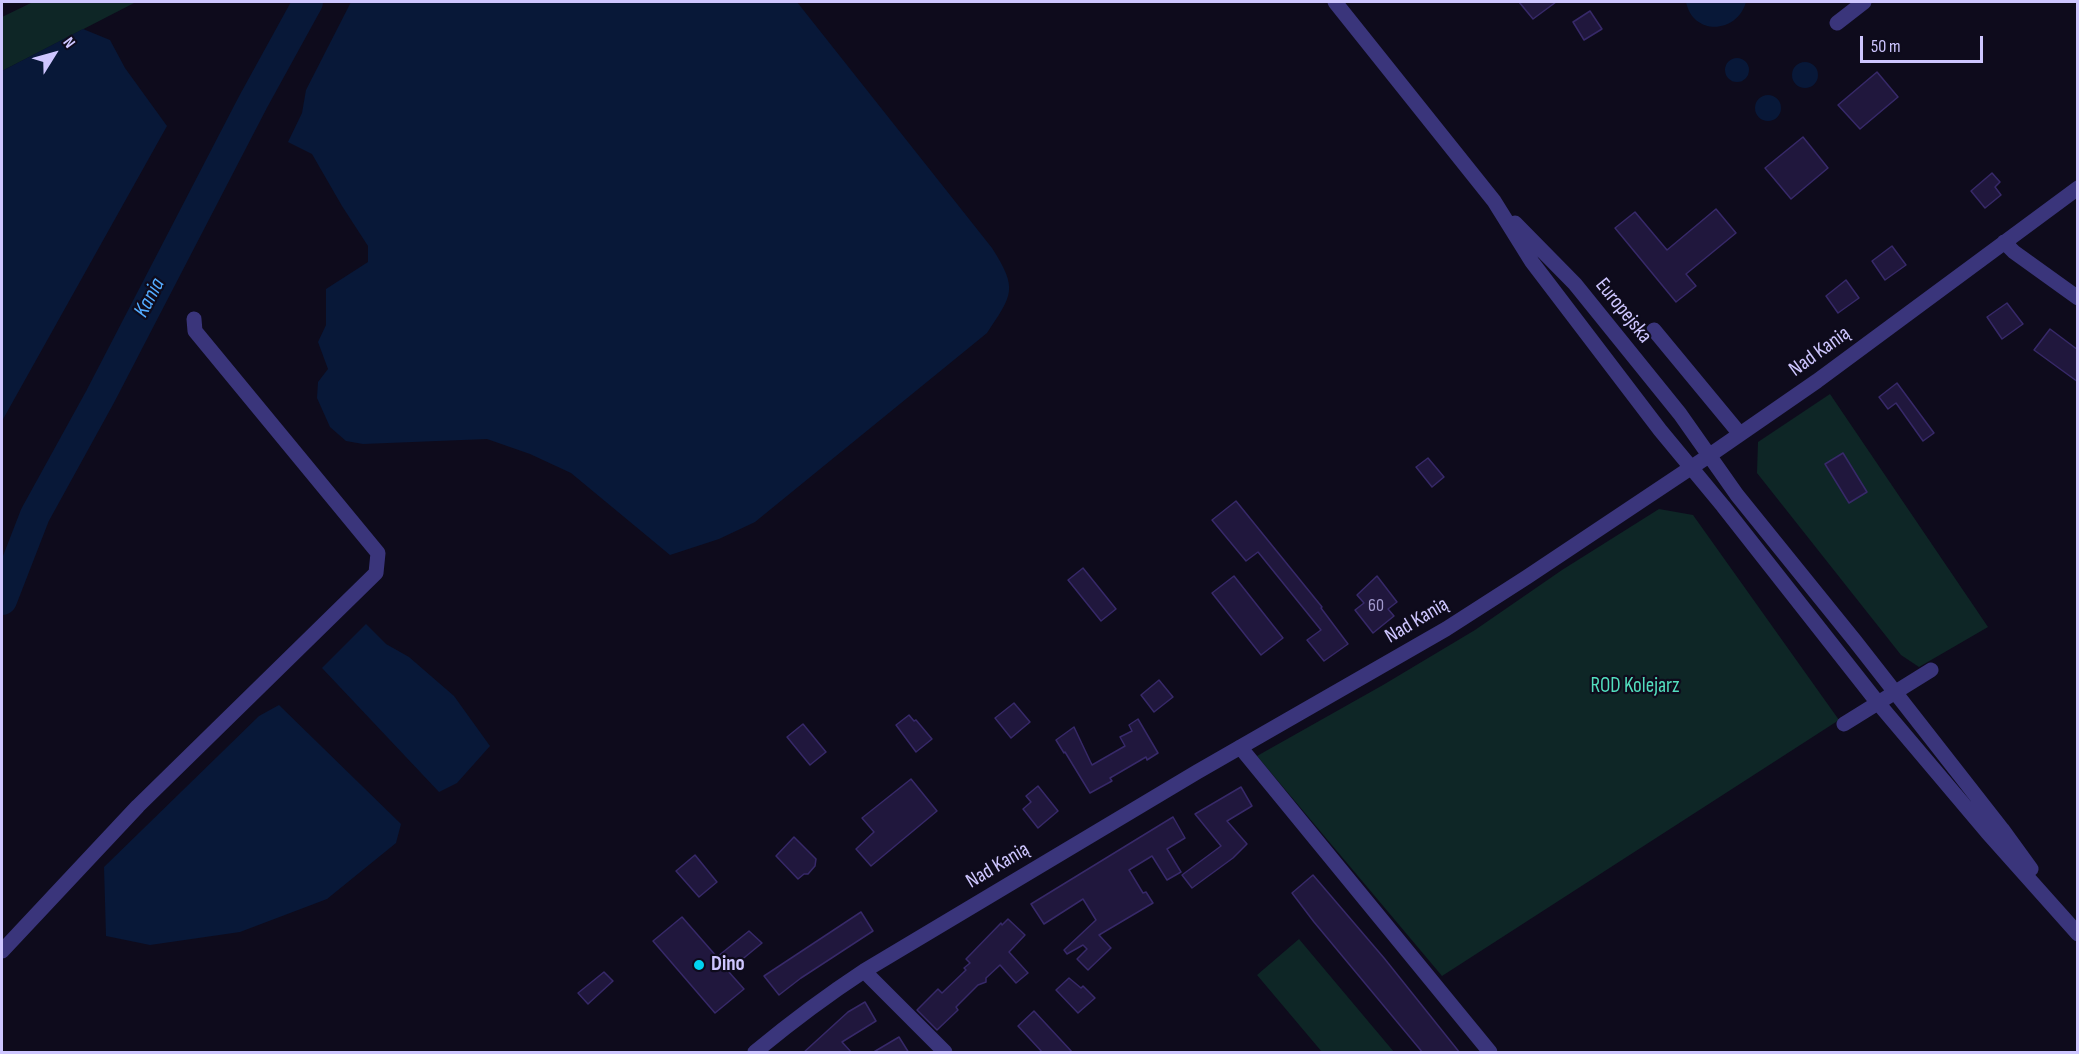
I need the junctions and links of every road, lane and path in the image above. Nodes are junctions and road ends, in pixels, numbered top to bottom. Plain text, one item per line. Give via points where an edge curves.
1 (1335, 2) edge
2 (1864, 2) edge
3 (1837, 23) dead end
4 (2078, 188) edge
5 (1494, 201) junction
6 (2004, 242) junction
7 (2078, 298) edge
8 (194, 319) dead end
9 (1654, 330) dead end
10 (1740, 434) junction
11 (1710, 455) junction
12 (1691, 468) junction
13 (1930, 670) dead end
14 (1895, 692) junction
15 (1878, 703) junction
16 (1844, 724) dead end
17 (1240, 747) junction
18 (2074, 930) edge
19 (2, 951) edge
20 (864, 971) junction
21 (755, 1053) edge
22 (945, 1053) edge
23 (1490, 1053) edge

1 - 5 street, Europejska
2 - 3 street
4 - 6 street, Nad Kanią
5 - 11 street, Europejska via 1575,284
5 - 12 street, Europejska via 1532,262
6 - 7 street
6 - 10 street, Nad Kanią
8 - 19 street via 195,331 378,553 376,573 138,806
9 - 10 street
10 - 11 street, Nad Kanią
11 - 12 street, Nad Kanią
11 - 14 street, Europejska via 1737,495
12 - 15 street, Europejska
12 - 17 street, Nad Kanią via 1446,629
13 - 14 street
14 - 15 street
14 - 18 street, Europejska via 2002,828
15 - 16 street
15 - 18 street, Europejska
17 - 20 street, Nad Kanią
17 - 23 street
20 - 21 street, Nad Kanią
20 - 22 street

